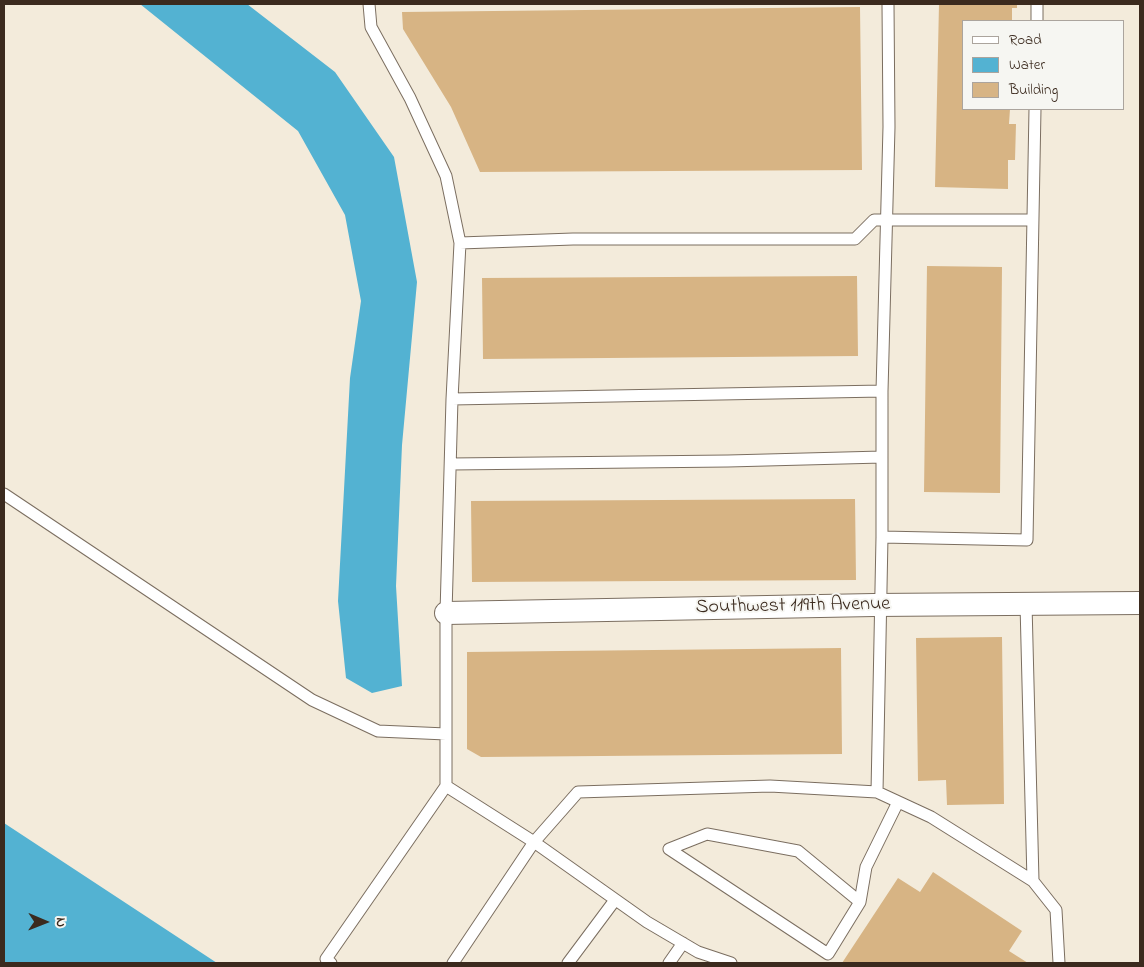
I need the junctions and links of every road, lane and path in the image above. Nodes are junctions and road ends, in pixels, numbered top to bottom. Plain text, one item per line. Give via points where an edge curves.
1 (369, 4) edge
2 (888, 4) edge
3 (1037, 4) edge
4 (1037, 20) edge
5 (1035, 110) edge
6 (888, 220) junction
7 (1033, 220) junction
8 (460, 243) junction
9 (882, 391) junction
10 (452, 399) junction
11 (882, 457) junction
12 (452, 464) junction
13 (4, 494) edge
14 (882, 537) junction
15 (1026, 604) junction
16 (1140, 604) edge
17 (880, 606) junction
18 (446, 613) junction
19 (446, 734) junction
20 (446, 786) junction
21 (876, 792) junction
22 (898, 802) junction
23 (534, 842) junction
24 (1034, 881) junction
25 (615, 900) junction
26 (860, 902) junction
27 (683, 944) junction
28 (331, 963) edge
29 (453, 963) edge
30 (568, 963) edge
31 (669, 963) edge
32 (731, 963) edge
33 (1059, 963) edge

1 - 8 lane via 371,27 410,98 446,176
2 - 6 lane
3 - 4 lane
5 - 7 lane
6 - 7 lane
6 - 8 lane via 874,220 855,239 573,239
6 - 9 lane
7 - 14 lane via 1027,540
8 - 10 lane
9 - 10 lane
9 - 11 lane
10 - 12 lane
11 - 12 lane
11 - 14 lane
12 - 18 lane
13 - 19 lane via 312,700 378,731
14 - 17 lane
15 - 16 street, Southwest 119th Avenue
15 - 17 street, Southwest 119th Avenue
15 - 24 lane
17 - 18 street, Southwest 119th Avenue
17 - 21 lane
18 - 19 lane
19 - 20 lane
20 - 23 lane
20 - 28 lane via 326,960
21 - 22 lane
21 - 23 lane via 770,786 578,792
22 - 24 lane via 931,817
22 - 26 lane via 866,867
23 - 25 lane
23 - 29 lane
24 - 33 lane via 1056,910
25 - 27 lane
25 - 30 lane
26 - 26 lane via 828,954 669,849 707,834 798,851
27 - 31 lane
27 - 32 lane

